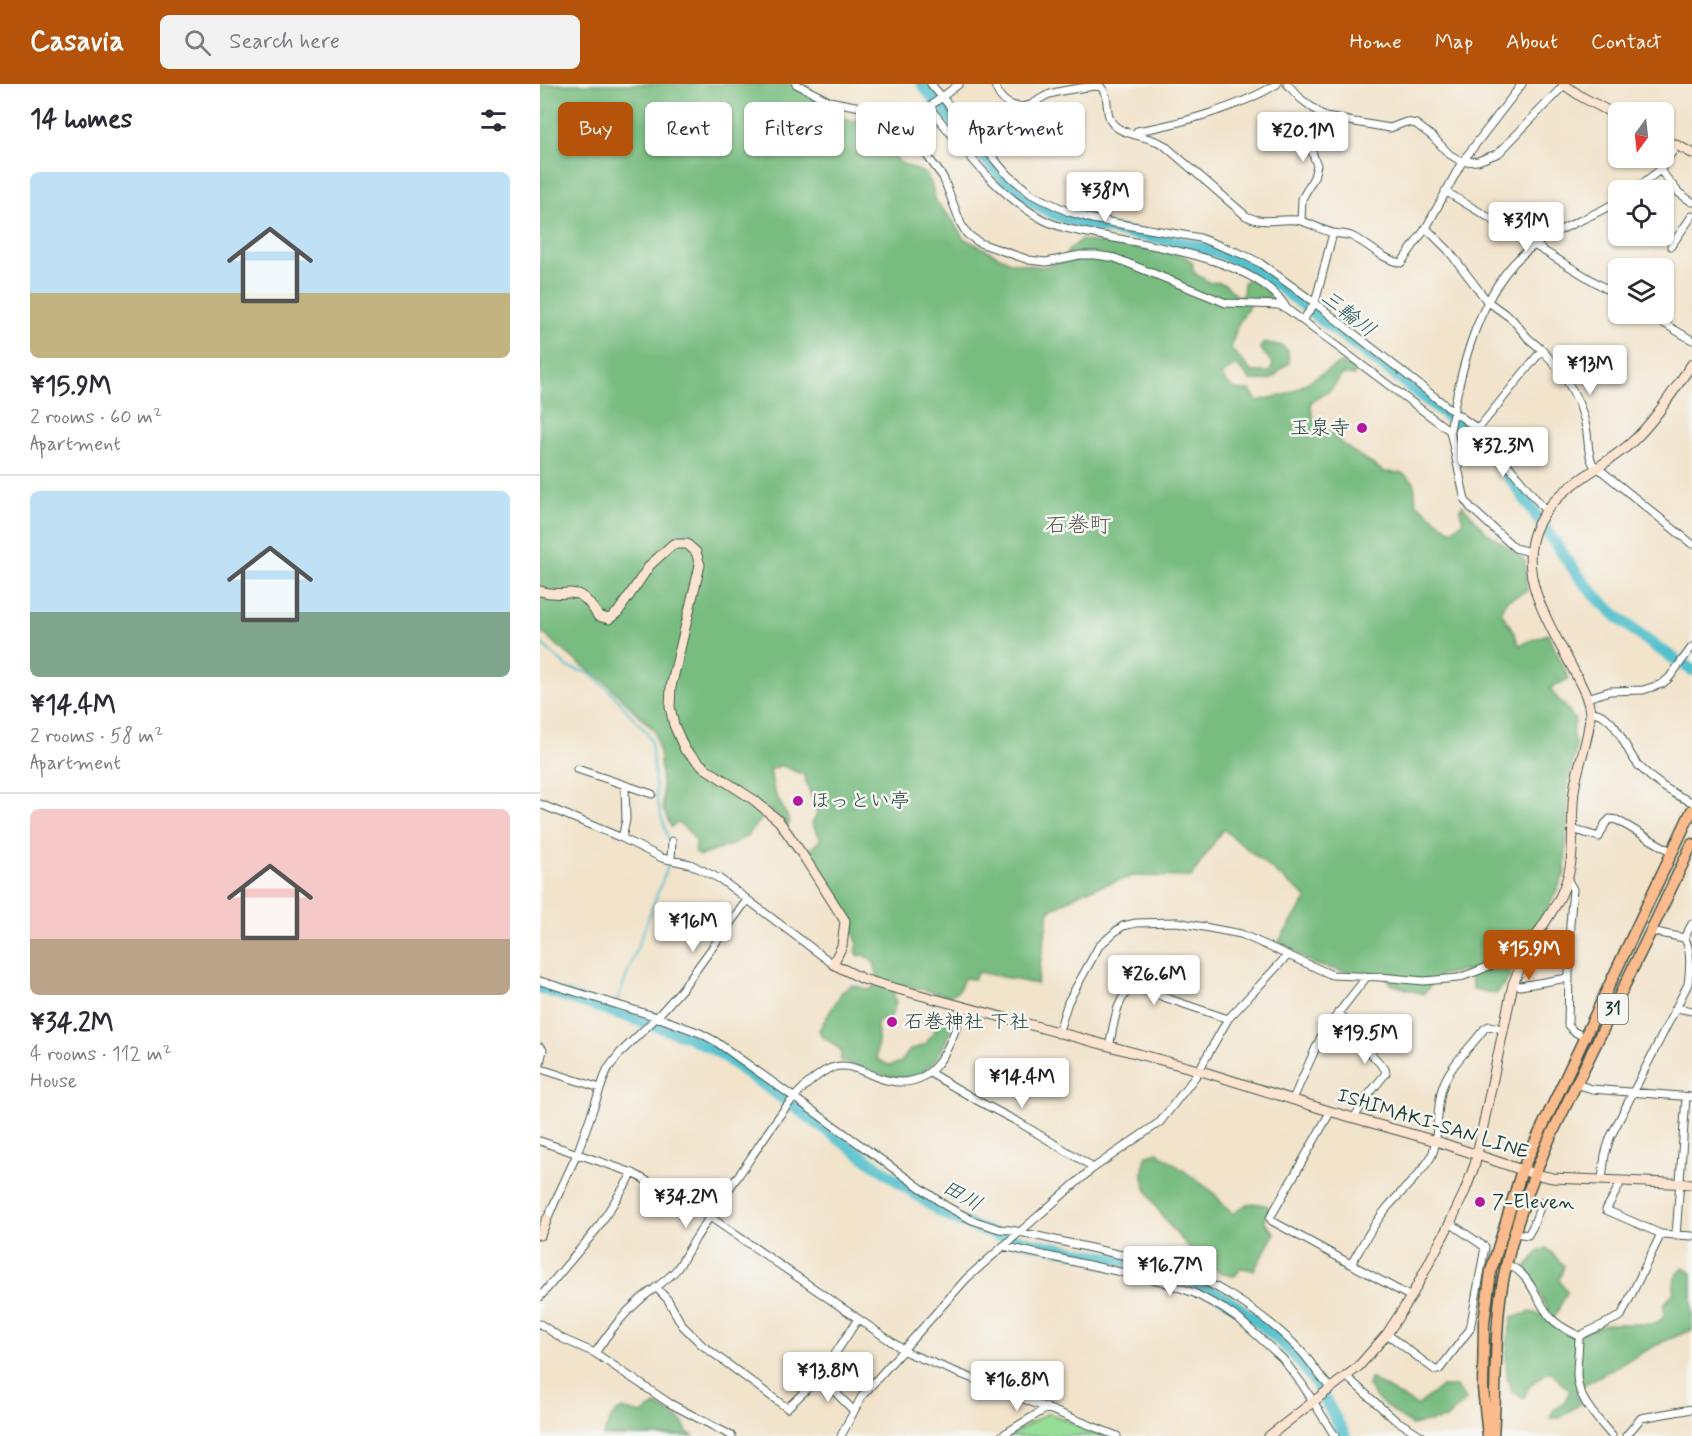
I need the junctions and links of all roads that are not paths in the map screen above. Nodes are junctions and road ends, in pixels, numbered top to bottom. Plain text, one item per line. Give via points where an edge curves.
1 (796, 84) edge
2 (931, 84) edge
3 (958, 84) edge
4 (994, 84) edge
5 (1277, 84) edge
6 (1287, 84) edge
7 (1522, 84) edge
8 (1563, 84) edge
9 (940, 98) junction
10 (935, 102) edge
11 (856, 106) edge
12 (1608, 110) edge
13 (936, 113) edge
14 (1326, 117) junction
15 (1136, 135) junction
16 (1674, 144) edge
17 (1677, 146) junction
18 (1692, 153) edge
19 (927, 156) edge
20 (1462, 162) junction
21 (1660, 170) junction
22 (1647, 180) edge
23 (1445, 191) junction
24 (1692, 202) edge
25 (1608, 206) edge
26 (1692, 216) edge
27 (1301, 221) junction
28 (1426, 228) junction
29 (1333, 233) junction
30 (1674, 242) edge
31 (1535, 244) junction
32 (1608, 290) edge
33 (1487, 301) junction
34 (1315, 305) junction
35 (1287, 309) junction
36 (1305, 318) junction
37 (1665, 324) edge
38 (1692, 340) edge
39 (1542, 350) junction
40 (1692, 364) edge
41 (1454, 413) junction
42 (1450, 429) junction
43 (1478, 429) junction
44 (1597, 468) junction
45 (1545, 512) junction
46 (1692, 544) edge
47 (1530, 552) junction
48 (540, 591) edge
49 (1692, 647) edge
50 (1587, 698) junction
51 (1590, 712) junction
52 (577, 770) dead end
53 (625, 785) junction
54 (652, 794) dead end
55 (1692, 802) edge
56 (540, 804) edge
57 (1692, 810) edge
58 (1572, 830) junction
59 (622, 838) junction
60 (672, 841) dead end
61 (1691, 848) edge
62 (1672, 852) junction
63 (671, 861) junction
64 (1568, 879) junction
65 (747, 900) junction
66 (1692, 924) edge
67 (1652, 931) junction
68 (1538, 935) junction
69 (1684, 938) junction
70 (1288, 955) junction
71 (833, 964) junction
72 (1691, 969) edge
73 (1365, 976) junction
74 (1568, 978) junction
75 (540, 981) edge
76 (1513, 984) junction
77 (963, 1008) junction
78 (1677, 1008) junction
79 (1692, 1011) edge
80 (1338, 1012) junction
81 (656, 1019) junction
82 (1228, 1019) junction
83 (1503, 1029) junction
84 (1058, 1034) junction
85 (1584, 1037) junction
86 (1109, 1046) junction
87 (540, 1047) edge
88 (540, 1065) edge
89 (1198, 1070) junction
90 (930, 1073) junction
91 (1576, 1084) junction
92 (600, 1088) junction
93 (1634, 1091) junction
94 (1689, 1097) edge
95 (794, 1098) junction
96 (1293, 1099) junction
97 (1329, 1111) junction
98 (1354, 1118) junction
99 (540, 1141) edge
100 (1436, 1141) junction
101 (577, 1154) junction
102 (1478, 1155) junction
103 (1092, 1169) junction
104 (1522, 1170) junction
105 (633, 1173) junction
106 (1534, 1174) junction
107 (1602, 1179) junction
108 (1620, 1181) junction
109 (1680, 1183) junction
110 (1692, 1184) edge
111 (1542, 1202) dead end
112 (710, 1217) junction
113 (547, 1219) joint
114 (1450, 1223) junction
115 (1515, 1233) junction
116 (1018, 1234) junction
117 (1661, 1234) junction
118 (540, 1235) edge
119 (1676, 1236) junction
120 (1692, 1236) edge
121 (1004, 1245) junction
122 (1351, 1264) junction
123 (1507, 1265) junction
124 (656, 1287) junction
125 (540, 1297) edge
126 (1411, 1297) junction
127 (858, 1319) junction
128 (540, 1324) edge
129 (1387, 1334) junction
130 (1579, 1336) junction
131 (902, 1349) junction
132 (595, 1353) junction
133 (820, 1377) junction
134 (1347, 1377) junction
135 (1330, 1389) junction
136 (1315, 1401) junction
137 (1047, 1408) junction
138 (1692, 1409) edge
139 (854, 1411) junction
140 (732, 1436) edge
141 (841, 1436) edge
142 (1001, 1436) edge
143 (1117, 1436) edge
144 (1269, 1436) edge
145 (1335, 1436) edge
146 (1421, 1436) edge
147 (1488, 1436) edge
148 (1493, 1436) edge
149 (1612, 1436) edge
150 (1626, 1436) edge

1 - 11 street via 829,101
2 - 9 street
3 - 9 street
4 - 15 street via 1007,103 1022,107 1047,94 1096,86 1108,99 1110,119 1115,126
5 - 15 street via 1222,109 1137,131
6 - 14 street
7 - 20 street
8 - 12 main road
8 - 20 street via 1499,153
9 - 10 street
9 - 34 street via 1015,182 1050,204 1092,219 1220,245 1260,263
13 - 35 street via 989,179 1043,219 1206,258 1271,289
14 - 20 street via 1390,128 1406,122 1416,124
14 - 27 street via 1311,138 1311,152 1317,165 1302,199
15 - 27 street via 1156,139 1246,216 1265,222
16 - 17 main road
17 - 18 main road
17 - 21 street
19 - 35 street via 943,177 967,234 980,243 1046,262 1080,255 1115,258 1226,303 1279,305
20 - 23 street
21 - 22 street
21 - 24 street
23 - 28 street
23 - 31 street
25 - 31 street
26 - 30 street
27 - 29 street
28 - 29 street via 1401,263 1390,261 1352,237
28 - 33 street
29 - 34 street
31 - 32 street
31 - 33 street via 1503,275
33 - 39 street
33 - 41 street via 1461,376
34 - 36 street
34 - 41 street
35 - 36 street
36 - 42 street
37 - 38 street
39 - 43 street
39 - 44 street via 1576,395 1591,460
40 - 44 main road via 1640,434
41 - 42 street
41 - 43 street
42 - 47 street via 1465,500 1515,548
43 - 45 street
44 - 45 main road via 1560,494
44 - 46 street
45 - 47 main road
47 - 50 main road via 1531,574 1541,604
48 - 71 main road via 579,593 598,616 609,619 650,565 673,544 687,544 696,552 700,565 671,687 674,724 685,750 778,821 806,860 845,921 842,946
49 - 50 street via 1662,684
50 - 51 main road
51 - 55 street via 1597,712 1611,723 1642,769
51 - 58 main road via 1575,783
52 - 53 street
53 - 54 street
53 - 59 street
56 - 59 street
57 - 62 main road, 31
58 - 62 street via 1599,837 1610,819 1617,820
58 - 64 main road
59 - 63 street
60 - 63 street
61 - 67 main road, 31
62 - 85 main road, 31
63 - 65 street via 706,871
64 - 68 main road
64 - 74 street via 1573,889
65 - 71 street
65 - 81 street
66 - 69 street
67 - 69 street
67 - 91 main road, 31
68 - 73 street via 1504,960 1458,978 1424,981
68 - 76 main road
69 - 72 street via 1690,946
70 - 73 street via 1332,975
70 - 82 street
70 - 84 street via 1241,934 1211,927 1177,922 1123,926 1099,946 1068,1002
71 - 77 main road, ISHIMAKI-SAN LINE via 863,979
72 - 78 street
73 - 80 street
74 - 76 street
74 - 85 street via 1568,1024
75 - 81 street
76 - 83 main road
77 - 84 main road, ISHIMAKI-SAN LINE
77 - 90 street via 942,1057
78 - 79 street
78 - 93 street
80 - 96 street via 1322,1034
80 - 98 street via 1386,1073
81 - 92 street via 613,1061
81 - 95 street via 715,1041
82 - 86 street via 1134,987 1120,1003
82 - 89 street
83 - 100 street via 1484,1029 1451,1068 1442,1089
83 - 102 main road
84 - 86 main road, ISHIMAKI-SAN LINE
85 - 104 main road, 31
86 - 89 main road, ISHIMAKI-SAN LINE
87 - 88 street
88 - 92 street
89 - 96 main road, ISHIMAKI-SAN LINE
89 - 103 street via 1160,1122
90 - 95 street via 911,1082 895,1081 847,1065 835,1067 824,1071
90 - 103 street via 1020,1122
91 - 93 street via 1592,1089
91 - 106 main road, 31
92 - 101 street
93 - 94 street
93 - 107 street via 1610,1138
94 - 109 street
95 - 112 street
95 - 116 street via 952,1210
96 - 97 main road, ISHIMAKI-SAN LINE
97 - 98 main road, ISHIMAKI-SAN LINE
97 - 122 street via 1270,1218
98 - 100 main road, ISHIMAKI-SAN LINE
99 - 101 street
100 - 102 main road, ISHIMAKI-SAN LINE
100 - 122 street via 1418,1176 1386,1209
101 - 105 street
101 - 113 street
102 - 104 main road, ISHIMAKI-SAN LINE
102 - 114 main road
103 - 116 street
104 - 106 main road, ISHIMAKI-SAN LINE
104 - 147 main road, 31 via 1491,1271 1484,1322 1483,1380
105 - 112 street
105 - 125 street via 597,1229
106 - 107 main road, ISHIMAKI-SAN LINE
106 - 115 main road, 31
107 - 108 main road, ISHIMAKI-SAN LINE
108 - 109 main road, ISHIMAKI-SAN LINE
108 - 117 street via 1606,1210
109 - 110 main road, ISHIMAKI-SAN LINE
109 - 119 street
111 - 115 street via 1528,1235
112 - 124 street via 676,1270
112 - 127 street
113 - 118 main road
114 - 126 main road
114 - 129 street via 1485,1247 1470,1329 1439,1370
115 - 123 main road, 31
116 - 121 street
116 - 135 street via 1188,1272 1230,1295 1275,1327 1299,1349
117 - 119 street
117 - 130 street via 1621,1316
119 - 120 street
121 - 131 street
121 - 136 street via 1161,1281 1202,1297 1240,1320 1268,1345
122 - 126 street
123 - 130 street via 1535,1290 1553,1321
123 - 148 main road, 31 via 1500,1306
124 - 132 street via 617,1320
124 - 133 street via 702,1346 787,1408
126 - 129 main road
127 - 131 street
127 - 133 street
128 - 132 street via 563,1340
129 - 134 main road
130 - 149 street via 1580,1391
131 - 137 street
131 - 139 street
132 - 140 street via 669,1403
133 - 139 street
134 - 135 main road
134 - 146 street via 1394,1419
135 - 136 main road
136 - 144 main road
136 - 145 street
137 - 142 street
137 - 143 street
138 - 150 street via 1641,1418
139 - 141 street

